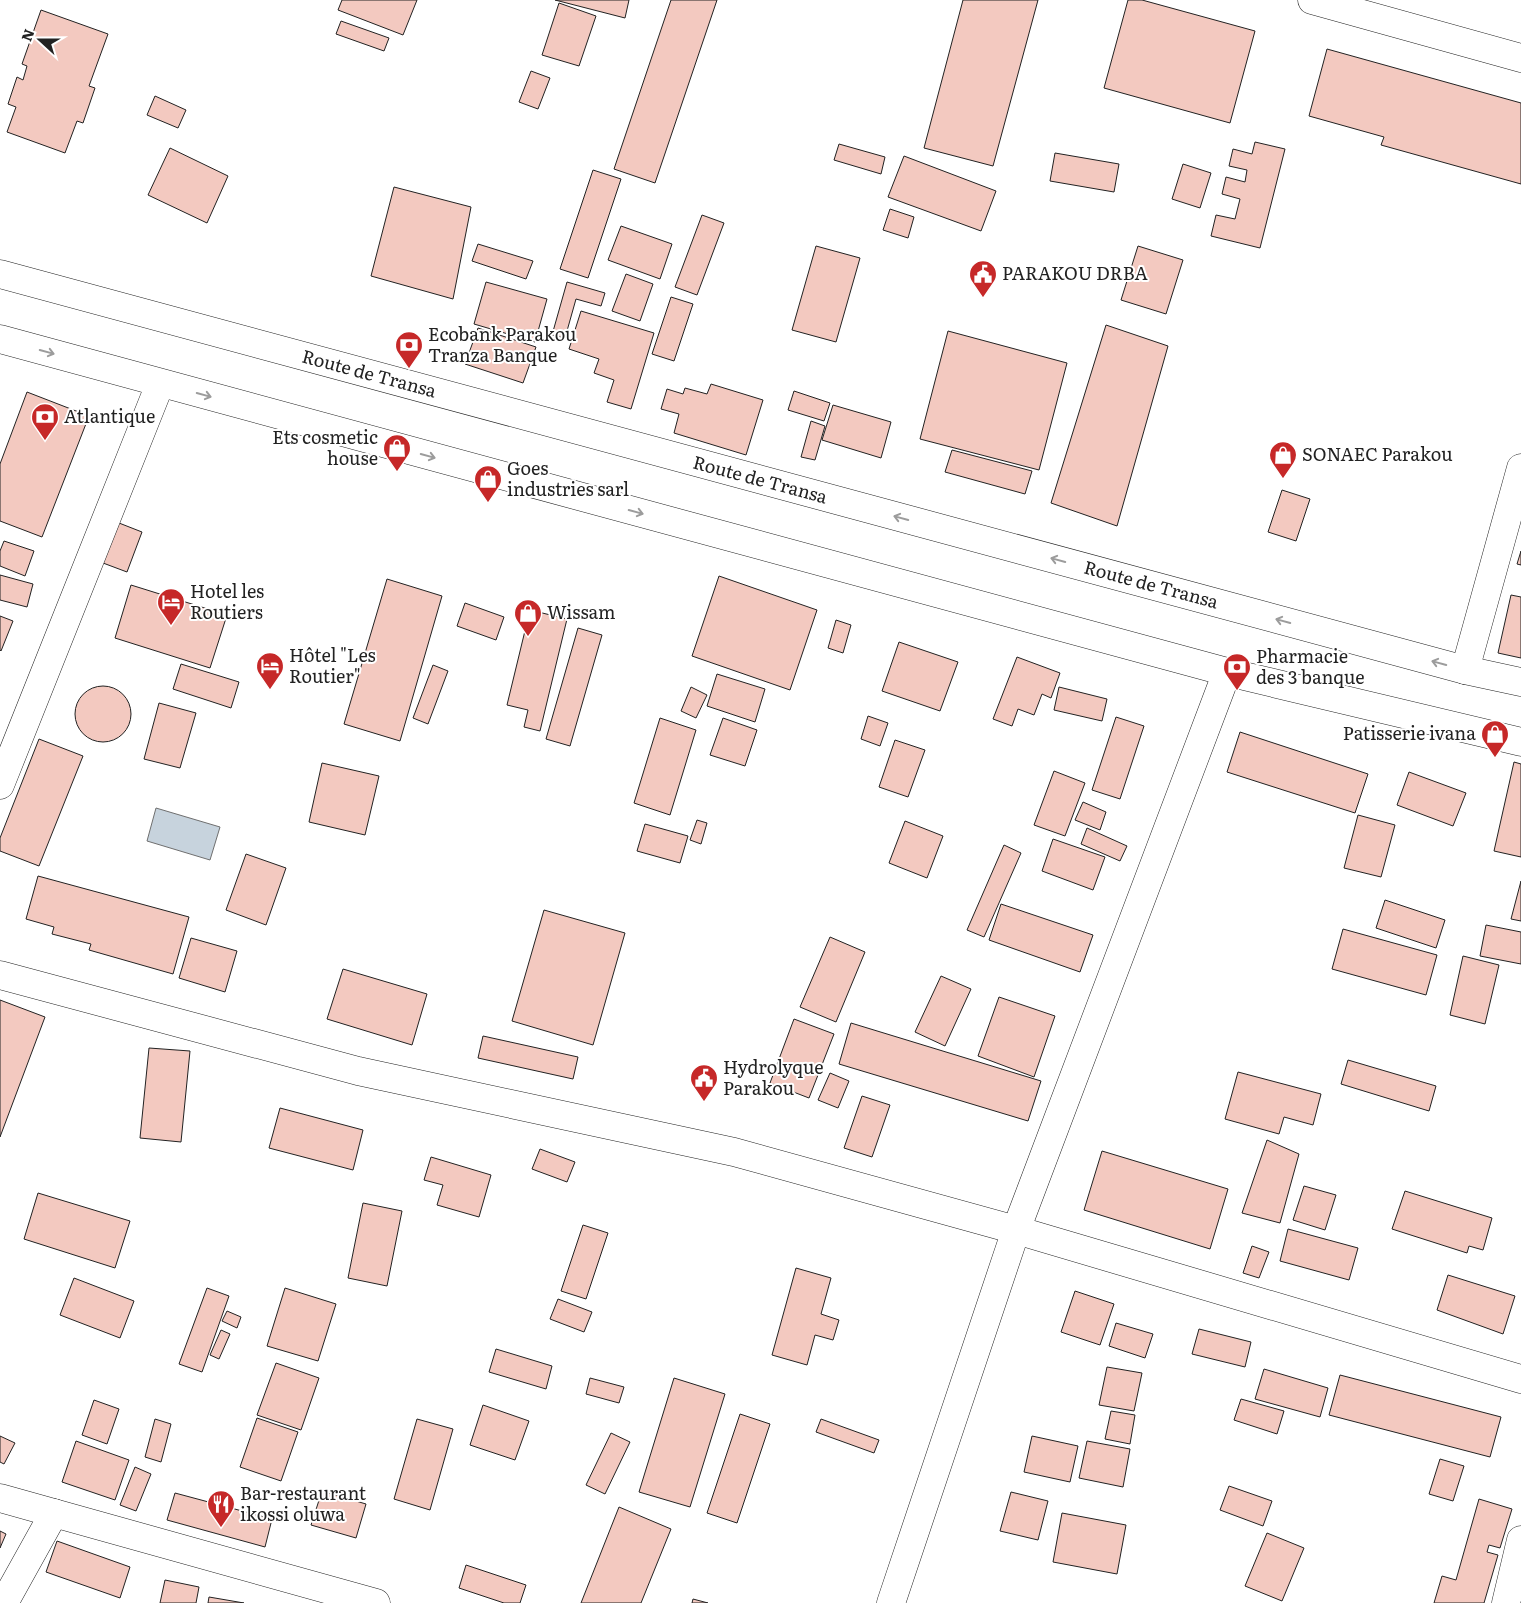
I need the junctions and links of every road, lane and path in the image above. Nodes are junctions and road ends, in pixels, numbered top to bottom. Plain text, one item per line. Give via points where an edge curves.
1 (1312, 0) edge
2 (1521, 58) edge
3 (0, 274) edge
4 (0, 339) edge
5 (160, 384) junction
6 (1521, 468) edge
7 (1465, 670) junction
8 (1227, 672) junction
9 (1521, 682) edge
10 (1521, 742) edge
11 (0, 785) edge
12 (0, 975) edge
13 (1016, 1230) junction
14 (1521, 1379) edge
15 (0, 1498) edge
16 (54, 1514) junction
17 (1521, 1540) edge
18 (4, 1603) edge
19 (376, 1603) edge
20 (891, 1603) edge
21 (1506, 1603) edge

1 - 2 street
7 -> 3 street, Route de Transa
4 -> 5 street
5 -> 8 street
5 - 11 street
6 - 7 street
7 - 9 street, Route de Transa
8 - 10 street
8 - 13 street
12 - 13 street via 358,1071 734,1152
13 - 14 street
13 - 20 street
15 - 16 street
16 - 18 street
16 - 19 street
17 - 21 street

